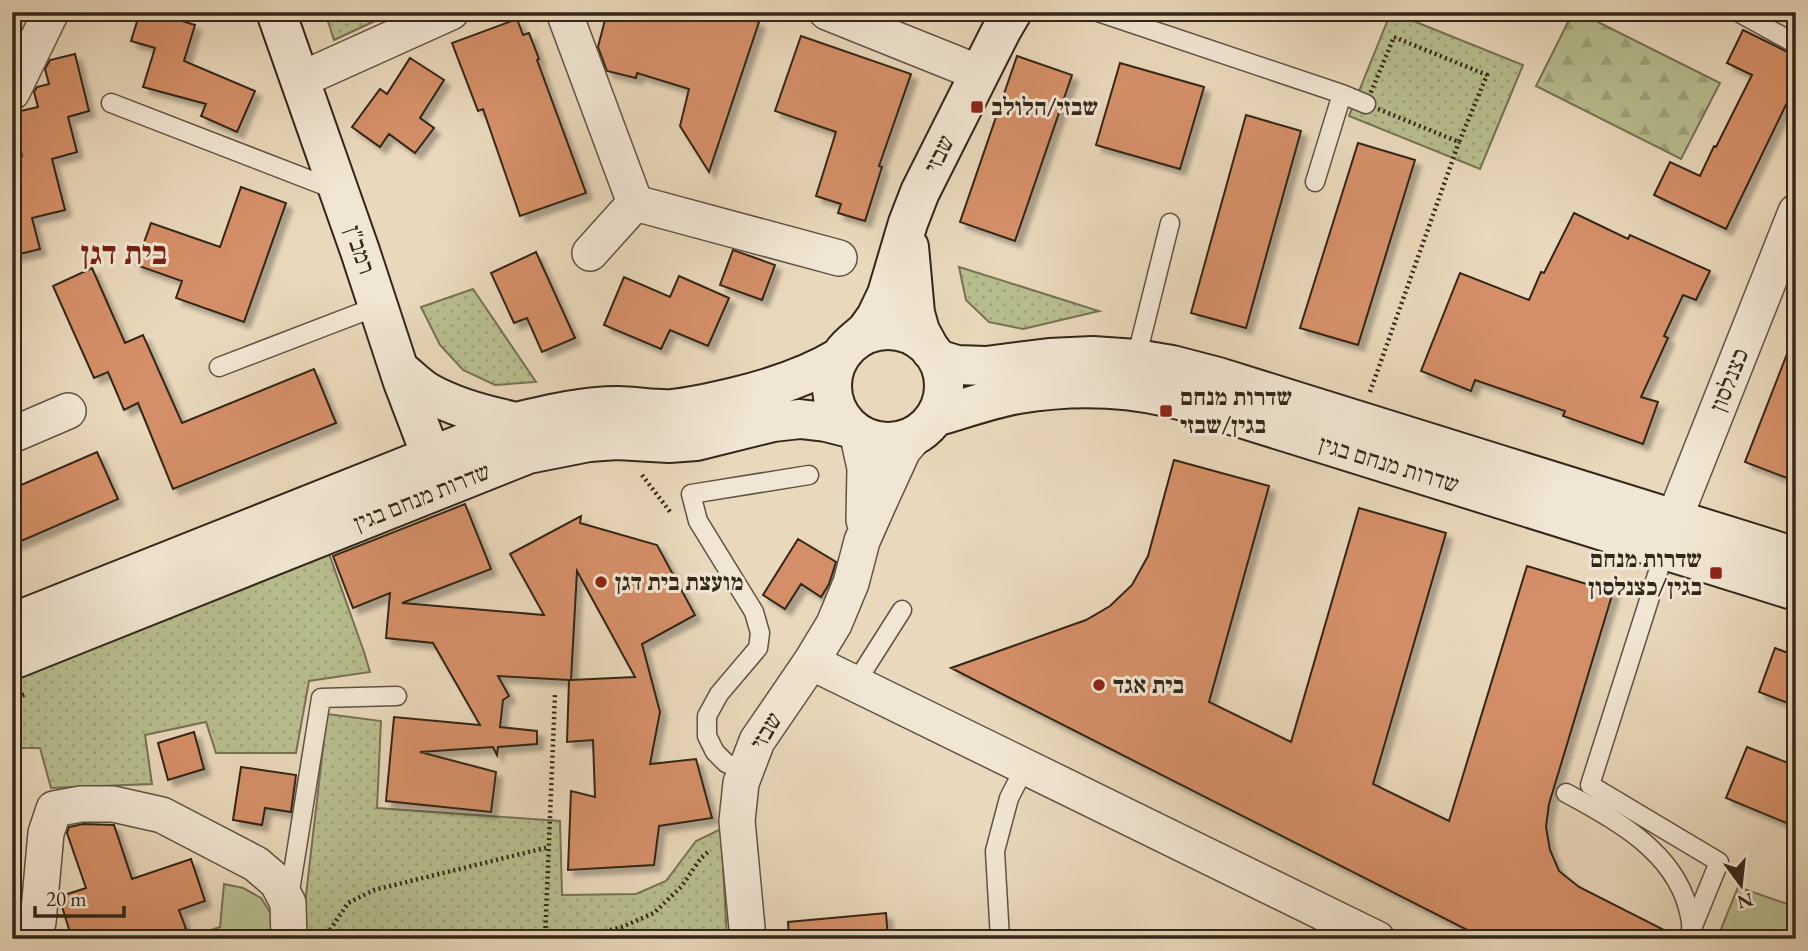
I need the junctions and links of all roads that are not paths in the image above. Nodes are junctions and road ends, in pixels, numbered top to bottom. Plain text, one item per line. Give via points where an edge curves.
1 (51, 12) edge
2 (276, 12) edge
3 (452, 12) edge
4 (565, 12) edge
5 (827, 12) edge
6 (1012, 12) edge
7 (1098, 12) edge
8 (1738, 12) edge
9 (1796, 44) edge
10 (979, 74) junction
11 (300, 80) junction
12 (12, 92) edge
13 (1342, 94) junction
14 (111, 103) dead end
15 (1366, 104) road end
16 (1315, 182) dead end
17 (340, 192) junction
18 (635, 204) junction
19 (1796, 212) edge
20 (908, 223) junction
21 (1170, 223) dead end
22 (590, 253) dead end
23 (839, 258) dead end
24 (379, 306) junction
25 (846, 350) junction
26 (934, 355) junction
27 (1136, 359) junction
28 (219, 367) dead end
29 (399, 369) junction
30 (68, 411) dead end
31 (517, 422) junction
32 (926, 425) junction
33 (853, 430) junction
34 (12, 435) edge
35 (437, 472) junction
36 (809, 475) dead end
37 (1670, 535) junction
38 (862, 541) junction
39 (1796, 557) edge
40 (1796, 591) edge
41 (902, 610) dead end
42 (12, 623) edge
43 (12, 660) edge
44 (811, 662) junction
45 (855, 684) junction
46 (397, 696) dead end
47 (1025, 767) junction
48 (745, 771) junction
49 (1566, 793) dead end
50 (288, 903) junction
51 (1691, 932) edge
52 (12, 934) edge
53 (289, 939) edge
54 (748, 939) edge
55 (1000, 939) edge
56 (1377, 939) edge

1 - 12 street
2 - 11 street, רמב"ן
3 - 11 street
4 - 18 street
5 - 10 street
6 - 10 street, שבזי
7 - 13 lane
8 - 9 lane
10 - 20 street, שבזי
11 - 17 street, רמב"ן
13 - 15 lane
13 - 16 lane
14 - 17 lane
17 - 24 street, רמב"ן
18 - 22 street
18 - 23 street
19 - 37 street, כצנלסון
20 - 25 street, שבזי via 876,317
20 - 26 street, שבזי via 915,313
21 - 27 lane
24 - 28 lane
24 - 29 street, רמב"ן
25 - 26 street via 867,334 884,330 918,339
25 - 31 street, שדרות מנחם בגין via 800,378 691,407 617,406
25 - 33 street via 833,375 832,395 838,413
26 - 27 street, שדרות מנחם בגין via 957,365 986,366 1049,358
26 - 32 street via 944,383 942,400
27 - 37 street, שדרות מנחם בגין via 1206,374 1359,421
29 - 31 street via 427,392 456,406
29 - 35 street, רמב"ן
30 - 34 street
31 - 35 street, שדרות מנחם בגין
32 - 33 street via 905,440 886,443
32 - 37 street, שדרות מנחם בגין via 1015,395 1051,390 1093,388 1166,396
32 - 38 street, שבזי via 903,450
33 - 35 street, שדרות מנחם בגין via 800,419 696,441 589,442
33 - 38 street, שבזי via 865,468
35 - 42 street, שדרות מנחם בגין
35 - 43 street, שדרות מנחם בגין
36 - 48 lane via 691,494 698,522 754,612 760,633 758,649 719,694 707,716 707,736 715,752
37 - 39 street, שדרות מנחם בגין
37 - 40 street, שדרות מנחם בגין
37 - 51 lane via 1590,785 1718,862
38 - 44 street, שבזי via 834,624
41 - 45 lane
44 - 45 street
44 - 48 street, שבזי via 757,741
45 - 47 street
46 - 50 lane via 321,698
47 - 55 lane via 1009,798 995,851
47 - 56 street
48 - 54 street, שבזי via 737,821
49 - 51 lane via 1638,837 1665,863 1684,893
50 - 52 street via 277,882 256,864 162,815 113,804 81,804 54,809 46,833 38,922 25,935
50 - 53 street

